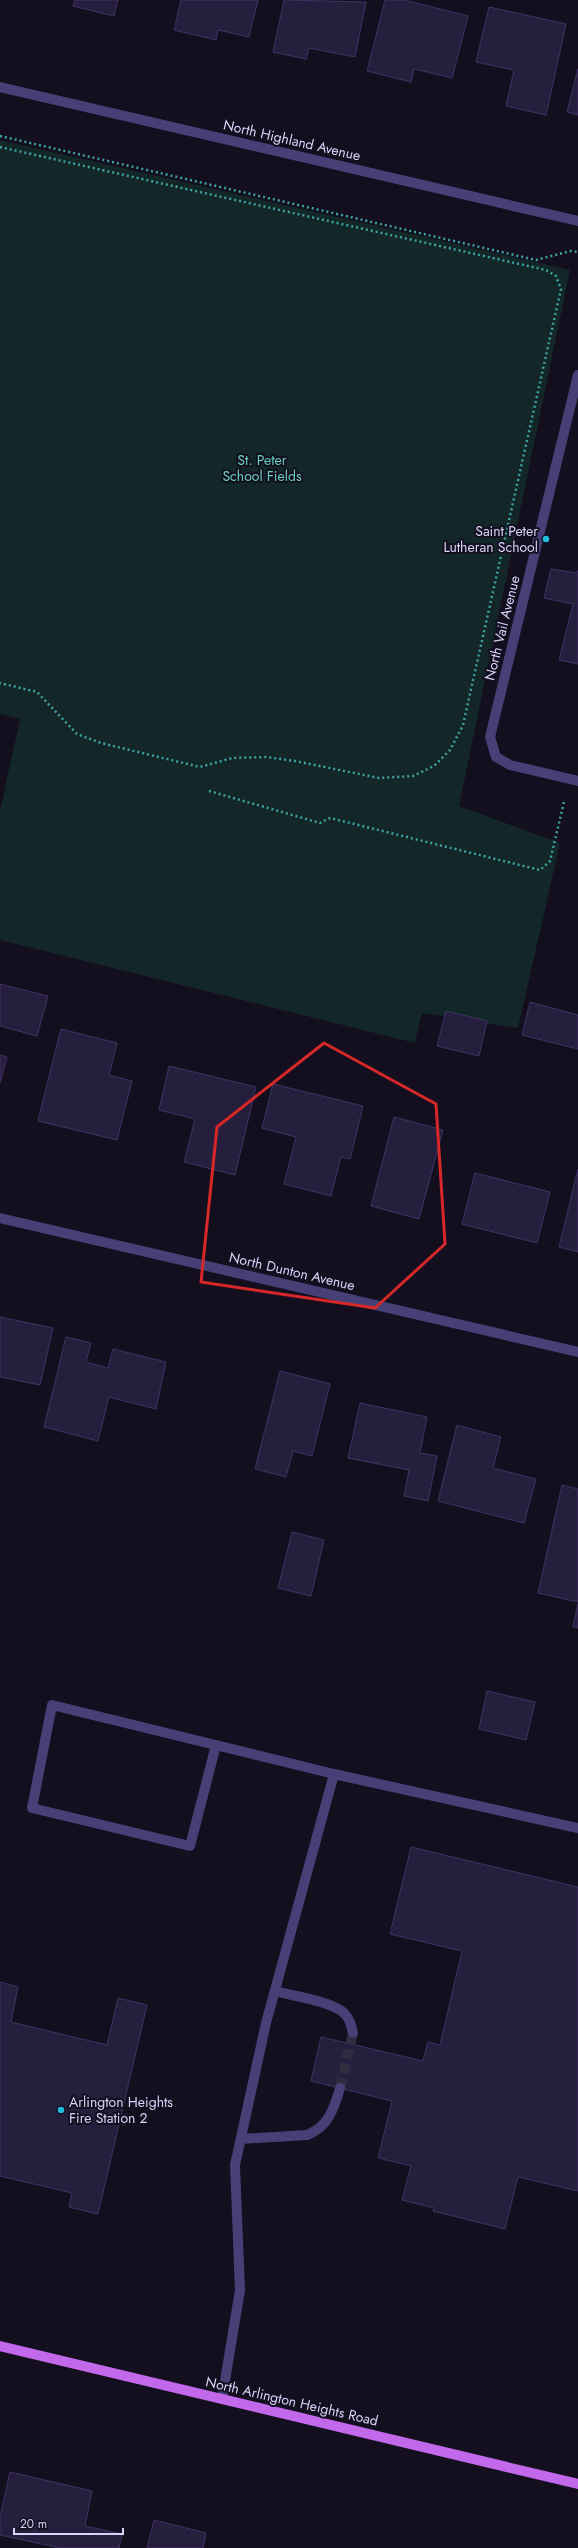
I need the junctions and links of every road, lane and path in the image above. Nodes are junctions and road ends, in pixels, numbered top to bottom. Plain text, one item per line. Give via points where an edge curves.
1 (0, 87) edge
2 (0, 136) edge
3 (0, 147) edge
4 (578, 221) edge
5 (578, 252) edge
6 (578, 375) edge
7 (0, 683) edge
8 (574, 780) edge
9 (209, 791) dead end
10 (0, 1218) edge
11 (578, 1352) edge
12 (216, 1745) junction
13 (334, 1774) junction
14 (578, 1828) edge
15 (275, 1991) junction
16 (353, 2033) tunnel mouth
17 (340, 2088) tunnel mouth
18 (241, 2139) junction
19 (0, 2346) edge
20 (222, 2398) junction
21 (578, 2484) edge

1 - 4 street, North Highland Avenue
2 - 5 path via 536,260 571,250
3 - 7 path via 546,270 556,276 561,289 463,725 450,750 434,766 412,776 379,778 295,760 266,757 232,758 200,767 101,743 77,734 37,692
6 - 8 street, North Vail Avenue via 490,737 496,757 510,765
8 - 9 path via 550,861 540,870 330,818 320,823
10 - 11 street, North Dunton Avenue
12 - 12 street via 52,1705 32,1808 190,1846
12 - 13 street
13 - 14 street
13 - 15 street
15 - 16 street via 343,2012 351,2022
15 - 18 street
17 - 18 street via 327,2122 317,2131 307,2135
18 - 20 street via 235,2165 240,2290
19 - 20 main road, North Arlington Heights Road
20 - 21 main road, North Arlington Heights Road

